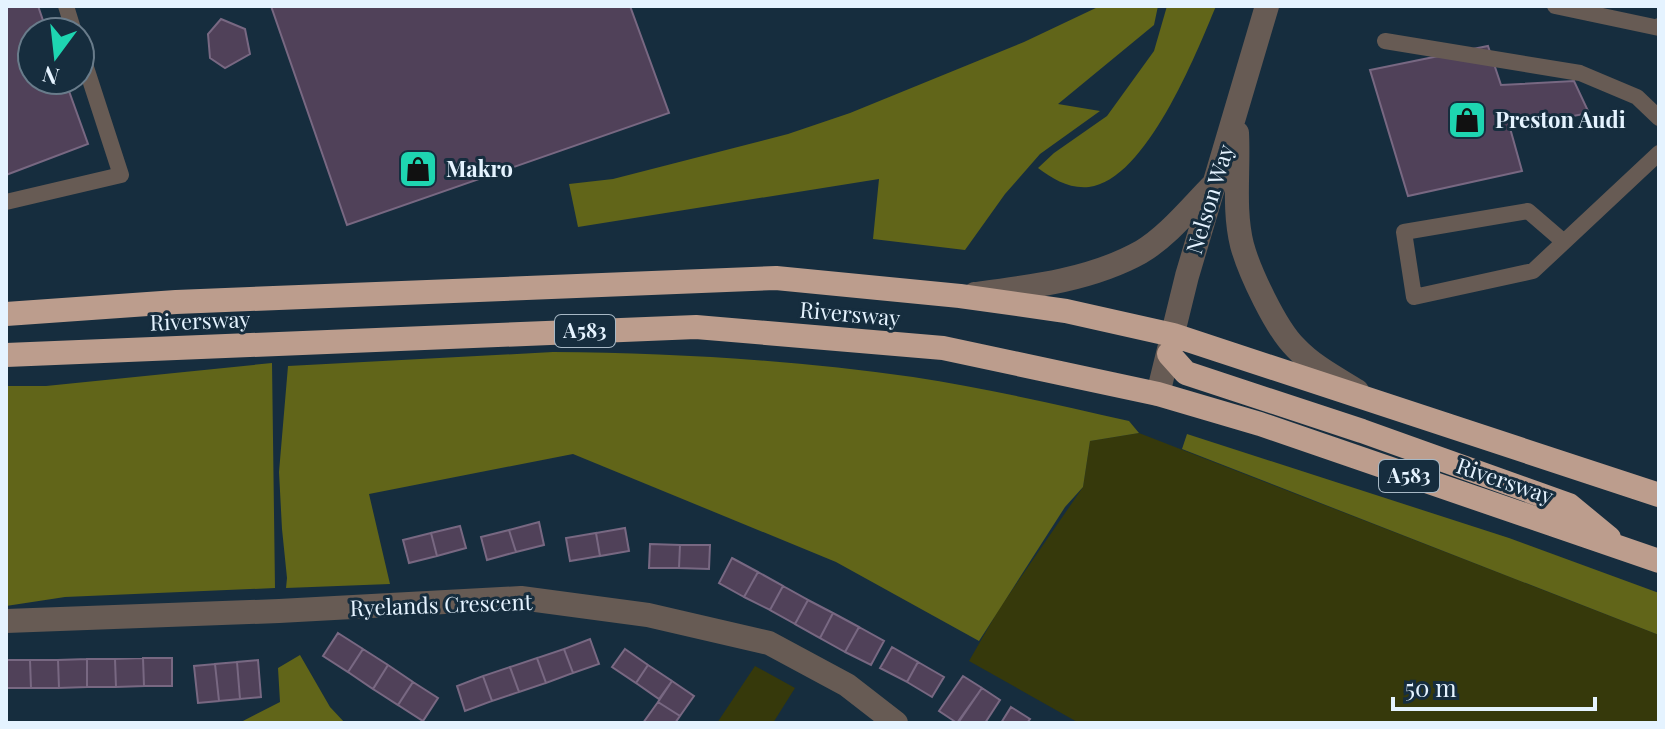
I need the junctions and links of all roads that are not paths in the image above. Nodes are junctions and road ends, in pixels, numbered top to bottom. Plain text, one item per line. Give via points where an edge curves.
1 (1267, 6) edge
2 (1555, 6) edge
3 (1659, 26) edge
4 (1385, 41) dead end
5 (95, 96) edge
6 (1236, 115) junction
7 (1659, 118) edge
8 (1659, 153) edge
9 (1215, 182) junction
10 (6, 202) edge
11 (1564, 242) junction
12 (960, 296) junction
13 (6, 314) edge
14 (1171, 345) junction
15 (6, 355) edge
16 (1158, 394) junction
17 (1368, 397) junction
18 (1659, 495) edge
19 (1620, 547) junction
20 (1659, 561) edge
21 (6, 621) edge
22 (896, 723) edge

1 - 6 street, Nelson Way
2 - 3 lane
4 - 7 lane via 1580,73 1637,97
5 - 10 lane via 121,175
6 - 9 street, Nelson Way
6 - 17 street via 1239,224 1259,287 1294,347
8 - 11 lane
9 - 12 street via 1143,251 1103,269 1031,287
9 - 14 street, Nelson Way
11 - 11 lane via 1528,211 1404,232 1414,297 1533,271
12 - 13 highway, Riversway / A583 via 776,278 176,302
12 - 14 highway, Riversway / A583 via 1066,311
14 - 16 street, Nelson Way
14 - 17 highway, Riversway / A583
14 - 19 highway, A583 via 1186,373 1569,505
15 - 16 highway, Riversway / A583 via 696,327 943,348
16 - 19 highway, Riversway / A583
17 - 18 highway, Riversway / A583
19 - 20 highway, Riversway / A583
21 - 22 street, Ryelands Crescent via 521,598 648,615 769,643 847,685

